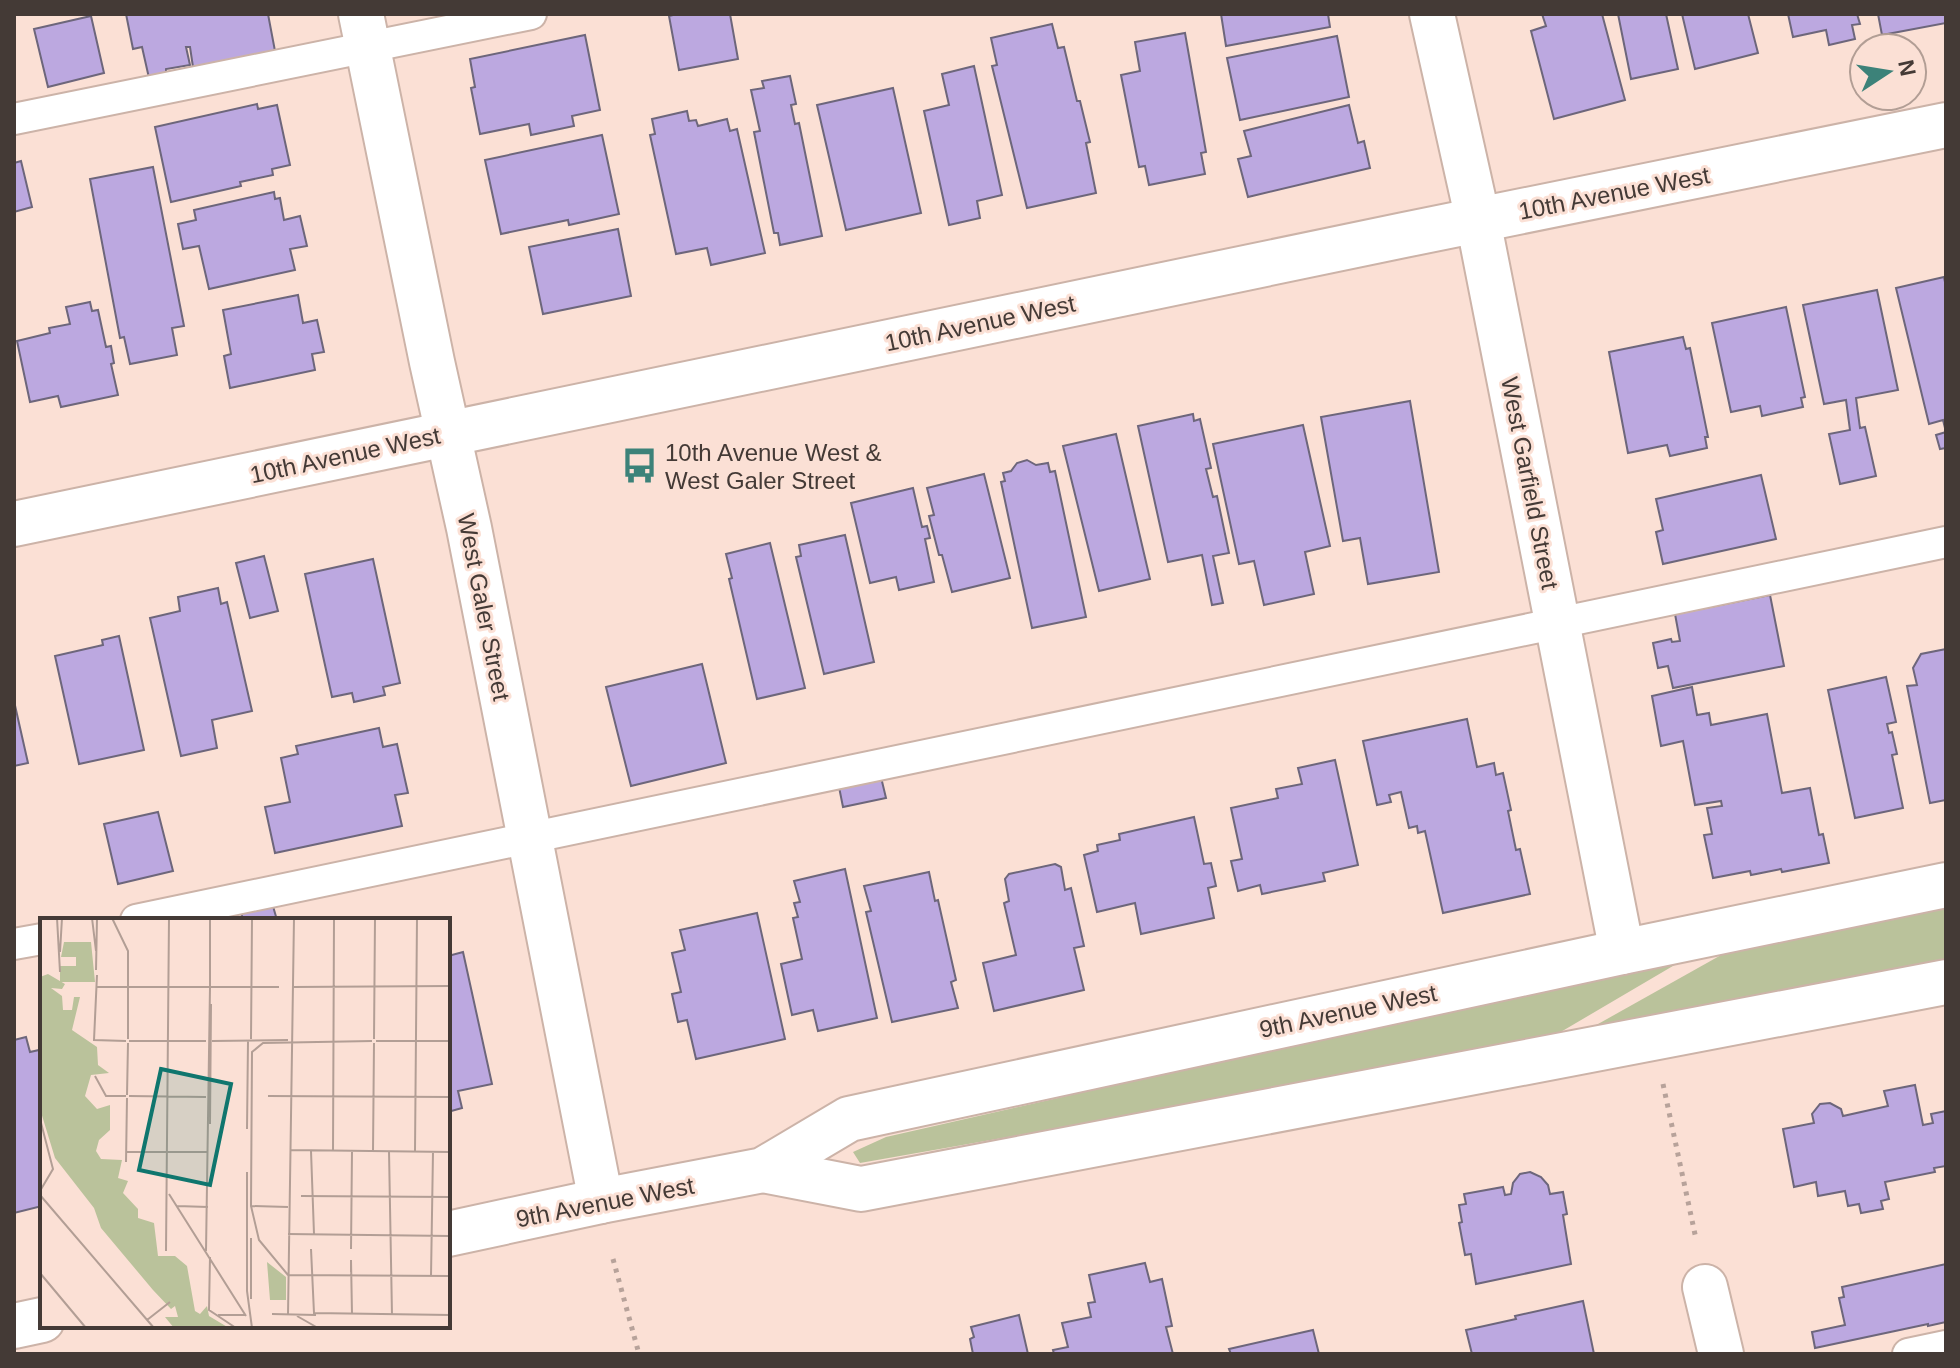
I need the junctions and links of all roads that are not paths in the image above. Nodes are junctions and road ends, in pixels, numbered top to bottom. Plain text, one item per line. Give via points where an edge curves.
1 (531, 14) edge
2 (1432, 14) edge
3 (364, 30) edge
4 (14, 119) edge
5 (1946, 125) edge
6 (1478, 220) junction
7 (448, 435) junction
8 (14, 524) edge
9 (1946, 542) edge
10 (1558, 624) junction
11 (530, 841) junction
12 (1946, 885) edge
13 (146, 918) edge
14 (40, 939) edge
15 (14, 944) edge
16 (1622, 952) junction
17 (1946, 982) edge
18 (763, 1170) junction
19 (601, 1201) junction
20 (450, 1234) edge
21 (1705, 1287) dead end
22 (40, 1320) edge
23 (14, 1326) edge
24 (1946, 1346) edge
25 (1721, 1354) edge
26 (1908, 1354) edge

1 - 3 lane
2 - 6 street, West Garfield Street
3 - 4 lane
3 - 7 street, West Galer Street
5 - 6 street, 10th Avenue West
6 - 7 street, 10th Avenue West
6 - 10 street, West Garfield Street
7 - 8 street, 10th Avenue West
7 - 11 street, West Galer Street
9 - 10 lane
10 - 11 lane
10 - 16 street, West Garfield Street
11 - 13 lane
11 - 19 street, West Galer Street
12 - 16 street, 9th Avenue West
14 - 15 lane
16 - 18 street, 9th Avenue West via 849,1119
17 - 18 street, 9th Avenue West via 861,1189
18 - 19 street, 9th Avenue West
19 - 20 street, 9th Avenue West
21 - 25 street
22 - 23 street
24 - 26 lane

